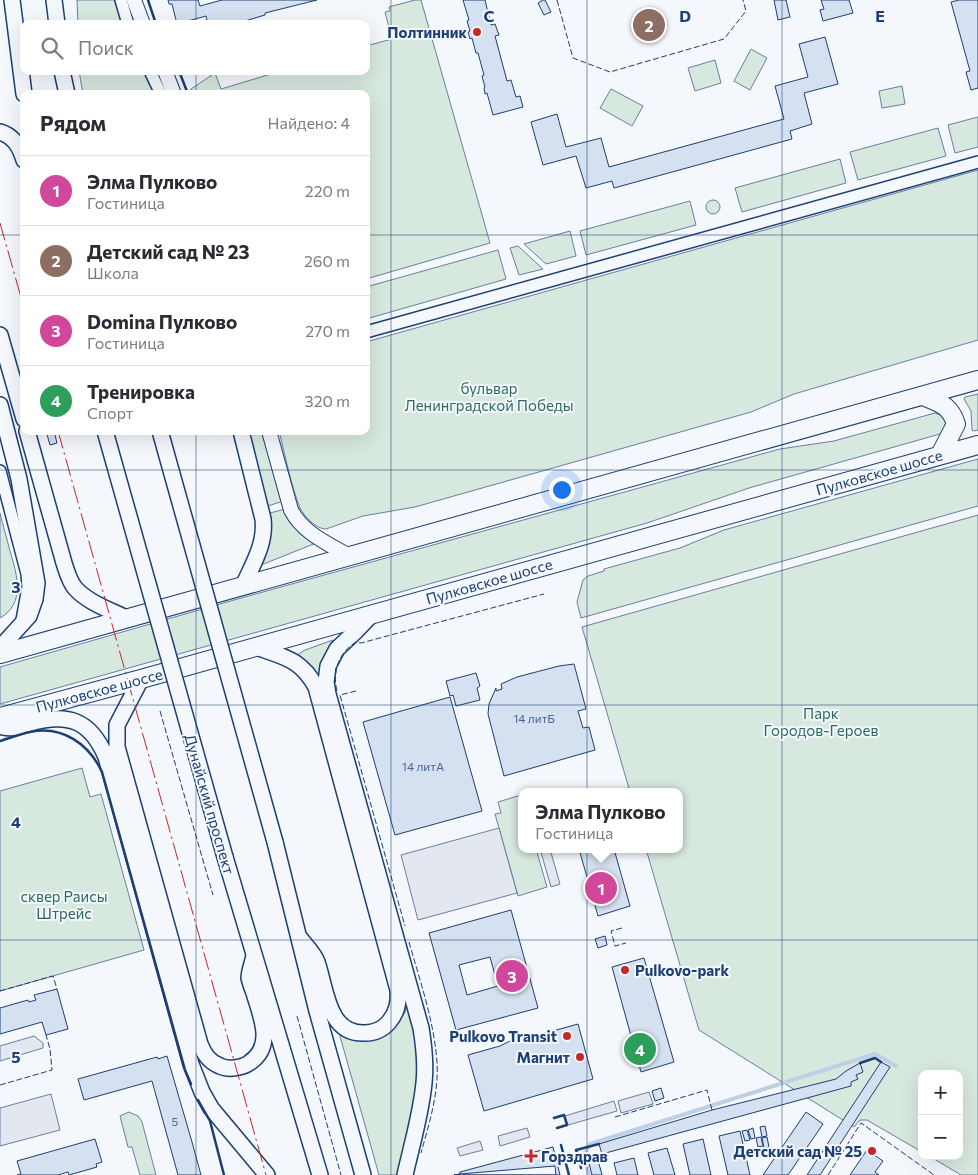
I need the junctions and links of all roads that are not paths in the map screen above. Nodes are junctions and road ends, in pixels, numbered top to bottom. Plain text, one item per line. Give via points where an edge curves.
1 (12, 0) edge
2 (54, 0) edge
3 (120, 0) edge
4 (134, 0) edge
5 (56, 20) edge
6 (127, 20) edge
7 (141, 20) edge
8 (20, 63) edge
9 (22, 75) edge
10 (63, 75) edge
11 (152, 75) edge
12 (167, 75) edge
13 (23, 90) edge
14 (66, 90) edge
15 (159, 90) edge
16 (172, 90) edge
17 (0, 132) edge
18 (20, 149) edge
19 (978, 162) edge
20 (370, 331) edge
21 (0, 335) edge
22 (978, 380) edge
23 (923, 396) junction
24 (0, 405) edge
25 (20, 407) edge
26 (28, 435) edge
27 (106, 435) edge
28 (161, 435) edge
29 (241, 435) edge
30 (270, 435) edge
31 (978, 445) edge
32 (940, 455) junction
33 (0, 471) edge
34 (349, 556) junction
35 (243, 586) junction
36 (372, 614) junction
37 (126, 618) junction
38 (21, 624) junction
39 (256, 647) junction
40 (0, 648) edge
41 (0, 654) edge
42 (141, 679) junction
43 (0, 716) edge
44 (0, 726) edge
45 (299, 937) junction
46 (254, 955) junction
47 (267, 1175) edge
48 (320, 1175) edge
49 (363, 1175) edge
50 (405, 1175) edge

1 - 8 main road
2 - 5 main road
3 - 6 street
4 - 7 street
9 - 13 main road
10 - 14 main road
11 - 15 street
12 - 16 street
17 - 18 main road via 16,142
19 - 20 street
21 - 25 main road
22 - 23 main road
23 - 32 main road via 946,406 953,413 956,424
23 - 34 main road
24 - 38 main road via 20,479 37,583 29,616
26 - 37 main road via 70,581 87,598
27 - 46 main road, Дунайский проспект, bridge
28 - 45 main road, bridge
29 - 35 main road via 264,532
30 - 34 street via 295,519 314,536
31 - 32 main road, Пулковское шоссе
32 - 36 main road, Пулковское шоссе
33 - 38 street via 27,574 28,587
34 - 35 main road
35 - 37 main road
36 - 39 main road, Пулковское шоссе
36 - 50 main road via 337,648 328,666 326,682 421,1028 424,1082
37 - 41 main road
38 - 40 main road
39 - 42 main road, Пулковское шоссе
39 - 45 main road via 302,667 316,687 398,990 397,1010 386,1026 361,1034 344,1027 335,1018 326,1000 317,960
42 - 43 main road, Пулковское шоссе
42 - 46 main road via 117,725 117,747 200,1044 209,1060 225,1068 246,1066 262,1051 264,1028 249,978
44 - 47 main road via 8,729 46,719 68,718 83,726 101,744 191,1064 211,1108
45 - 49 main road
46 - 48 main road, Дунайский проспект

